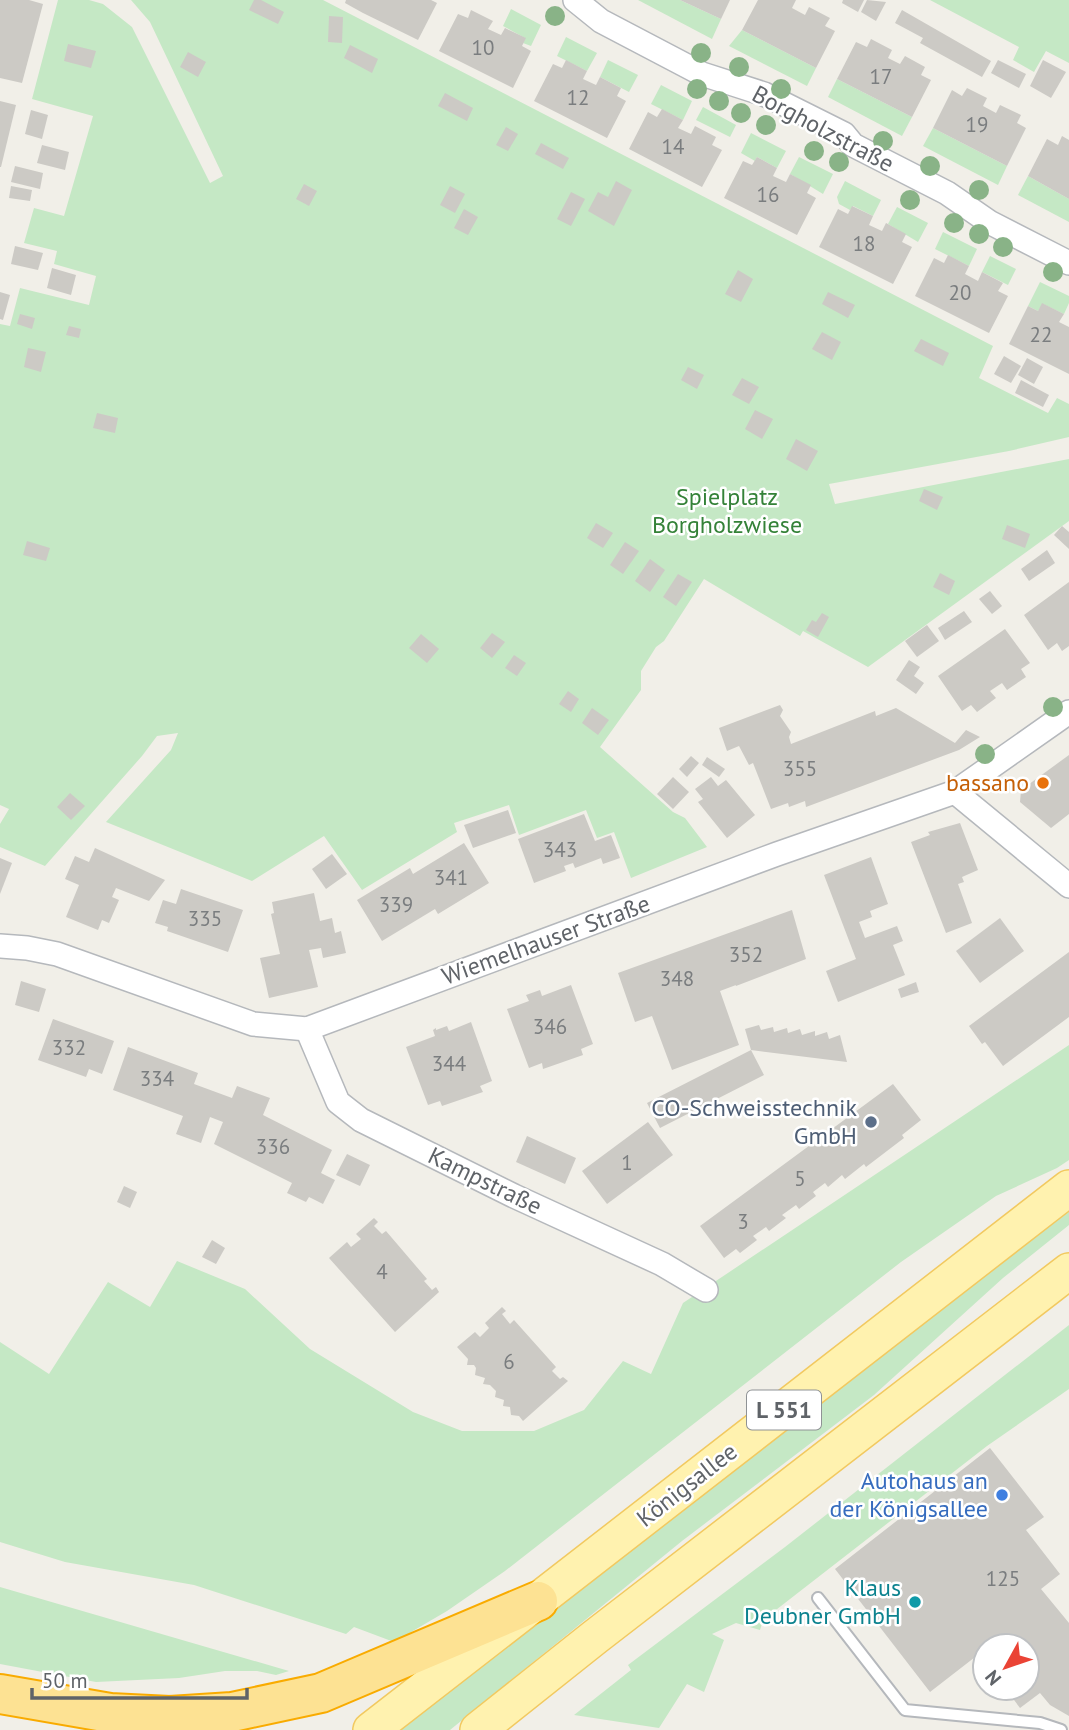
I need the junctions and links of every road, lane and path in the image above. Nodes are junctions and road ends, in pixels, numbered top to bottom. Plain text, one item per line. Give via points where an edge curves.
1 (575, 0) edge
2 (1069, 263) edge
3 (1069, 712) edge
4 (955, 792) junction
5 (1069, 886) edge
6 (0, 946) edge
7 (307, 1029) junction
8 (1069, 1188) edge
9 (1069, 1271) edge
10 (706, 1290) dead end
11 (818, 1598) dead end
12 (538, 1601) junction
13 (0, 1694) edge
14 (232, 1712) junction
15 (271, 1730) edge
16 (371, 1730) edge
17 (478, 1730) edge
18 (1061, 1730) edge

1 - 2 street, Borgholzstraße via 601,21 702,74 764,94 844,134 853,145
3 - 4 street, Wiemelhauser Straße
4 - 5 street
4 - 7 street, Wiemelhauser Straße
6 - 7 street, Wiemelhauser Straße via 57,954 253,1024
7 - 10 street, Kampstraße via 338,1102 361,1120 662,1264
8 - 12 main road, Königsallee / L 551
9 - 17 main road, L 551
11 - 18 lane via 905,1710 1040,1723
12 - 14 highway via 321,1693
12 - 16 main road, Königsallee / L 551
13 - 14 highway via 110,1713
14 - 15 highway

